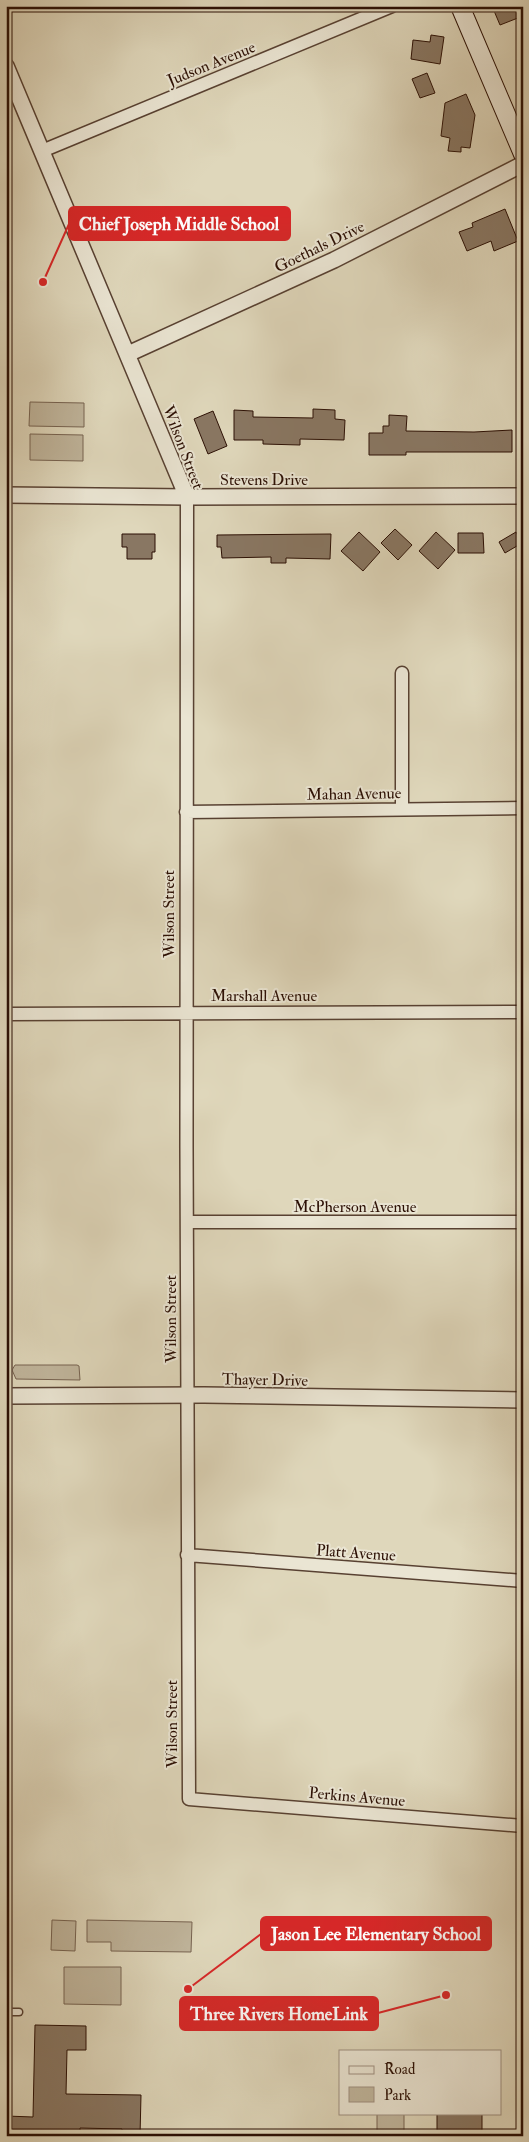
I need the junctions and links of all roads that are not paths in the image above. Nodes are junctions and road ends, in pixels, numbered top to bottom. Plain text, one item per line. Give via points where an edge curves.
1 (392, 6) edge
2 (460, 6) edge
3 (6, 66) edge
4 (42, 151) junction
5 (523, 154) edge
6 (523, 164) edge
7 (128, 354) junction
8 (6, 495) edge
9 (523, 496) edge
10 (186, 497) junction
11 (402, 673) dead end
12 (523, 808) edge
13 (402, 809) junction
14 (186, 812) junction
15 (185, 1012) junction
16 (523, 1012) edge
17 (6, 1014) edge
18 (188, 1222) junction
19 (523, 1222) edge
20 (187, 1395) junction
21 (6, 1396) edge
22 (523, 1400) edge
23 (187, 1555) junction
24 (523, 1581) edge
25 (189, 1799) joint
26 (523, 1826) edge
27 (6, 2012) edge
28 (19, 2012) dead end

1 - 4 street, Judson Avenue
2 - 5 main road
3 - 4 street, Wilson Street
4 - 7 street, Wilson Street
6 - 7 street, Goethals Drive via 334,260
7 - 10 street, Wilson Street
8 - 10 street, Stevens Drive
9 - 10 street, Stevens Drive
10 - 14 street, Wilson Street
11 - 13 street
12 - 13 street, Mahan Avenue
13 - 14 street, Mahan Avenue
14 - 15 street, Wilson Street
15 - 16 street, Marshall Avenue
15 - 17 street, Marshall Avenue
15 - 18 street, Wilson Street
18 - 19 street, McPherson Avenue
18 - 20 street, Wilson Street
20 - 21 street, Thayer Drive
20 - 22 street, Thayer Drive
20 - 23 street, Wilson Street
23 - 24 street, Platt Avenue
23 - 25 street, Wilson Street
25 - 26 street, Perkins Avenue
27 - 28 lane

